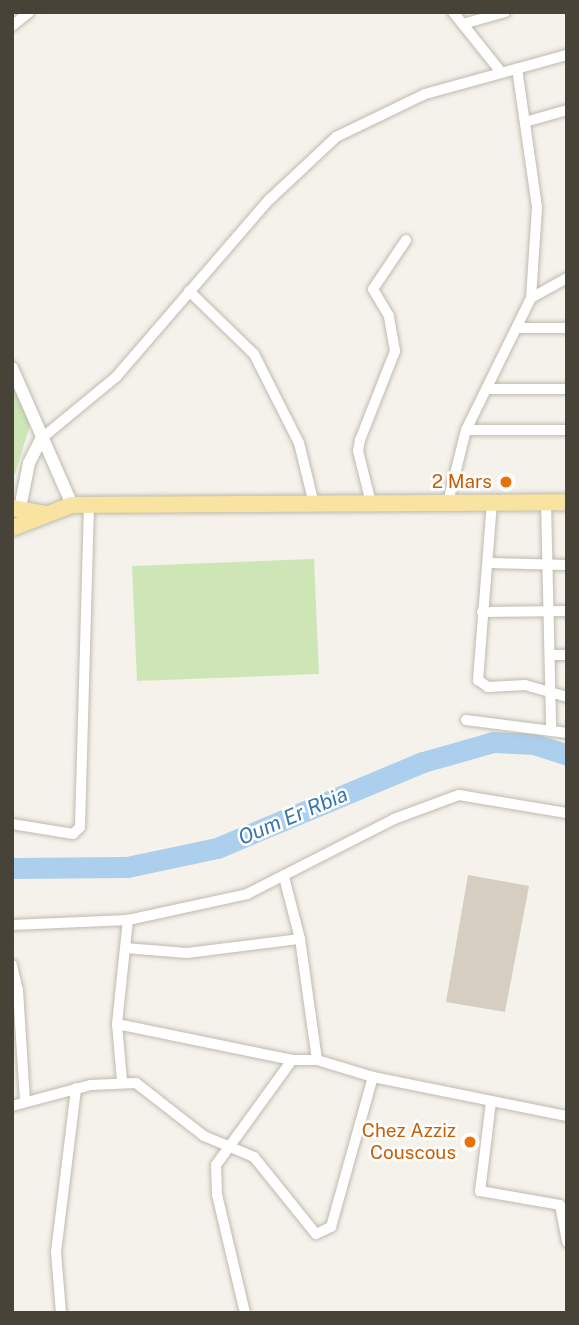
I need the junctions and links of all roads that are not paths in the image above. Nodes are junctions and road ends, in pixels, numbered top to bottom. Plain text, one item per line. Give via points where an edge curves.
1 (29, 12) edge
2 (453, 12) edge
3 (505, 12) edge
4 (463, 24) junction
5 (12, 26) edge
6 (567, 55) edge
7 (517, 68) junction
8 (501, 72) junction
9 (567, 110) edge
10 (525, 122) junction
11 (406, 240) dead end
12 (567, 278) edge
13 (189, 291) junction
14 (531, 298) junction
15 (520, 328) junction
16 (567, 328) edge
17 (12, 368) edge
18 (486, 389) junction
19 (567, 389) edge
20 (466, 430) junction
21 (567, 430) edge
22 (42, 438) junction
23 (448, 502) junction
24 (492, 502) junction
25 (546, 502) junction
26 (567, 502) edge
27 (371, 503) junction
28 (314, 504) junction
29 (72, 505) junction
30 (89, 505) junction
31 (16, 508) edge
32 (45, 514) junction
33 (12, 528) edge
34 (489, 563) junction
35 (548, 565) junction
36 (567, 565) edge
37 (551, 611) junction
38 (567, 611) edge
39 (482, 612) junction
40 (551, 655) junction
41 (567, 655) edge
42 (552, 693) junction
43 (567, 697) edge
44 (467, 720) dead end
45 (551, 731) junction
46 (567, 733) edge
47 (567, 813) edge
48 (12, 824) edge
49 (284, 877) junction
50 (128, 920) junction
51 (12, 925) edge
52 (300, 939) junction
53 (125, 948) junction
54 (12, 965) edge
55 (117, 1024) junction
56 (292, 1060) junction
57 (317, 1060) junction
58 (373, 1077) junction
59 (122, 1081) junction
60 (76, 1088) junction
61 (25, 1102) junction
62 (491, 1102) junction
63 (12, 1106) edge
64 (567, 1116) edge
65 (227, 1145) junction
66 (567, 1242) edge
67 (61, 1313) edge
68 (245, 1313) edge

1 - 5 street
2 - 4 street
3 - 4 street
4 - 8 street
6 - 7 street
7 - 8 street
7 - 10 street
8 - 13 street via 425,94 336,137 296,170
9 - 10 street
10 - 14 street via 537,207
11 - 27 street via 373,289 391,323 395,351 360,440
12 - 14 street
13 - 22 street via 116,377
13 - 28 street via 254,354 295,432 310,474
14 - 15 street
15 - 16 street
15 - 18 street
17 - 22 street
18 - 19 street
18 - 20 street
20 - 21 street
20 - 23 street
22 - 29 street
22 - 31 street
23 - 24 main road
23 - 27 main road
24 - 25 main road
24 - 34 street
25 - 26 main road
25 - 35 street
27 - 28 main road
28 - 30 main road
29 - 30 main road
29 - 32 main road
30 - 48 street via 80,827 73,834
31 - 32 main road
32 - 33 main road
34 - 35 street
34 - 39 street
35 - 36 street
35 - 37 street
37 - 38 street
37 - 39 street
37 - 40 street
39 - 42 street via 480,682
40 - 41 street
40 - 42 street
42 - 43 street
42 - 45 street
44 - 45 street
45 - 46 street
47 - 49 street via 475,795 441,799
49 - 50 street via 247,894
49 - 52 street
50 - 51 street
50 - 53 street
52 - 53 street via 187,953
52 - 57 street
53 - 55 street
54 - 61 street via 18,990
55 - 56 street
55 - 59 street
56 - 57 street
56 - 65 street
57 - 58 street
58 - 62 street
58 - 65 street via 331,1227 326,1231 316,1234 309,1230 254,1157
59 - 60 street
59 - 65 street via 151,1091 204,1136
60 - 61 street
60 - 67 street via 56,1252
61 - 63 street
62 - 64 street
62 - 66 street via 480,1191 559,1205
65 - 68 street via 215,1177

